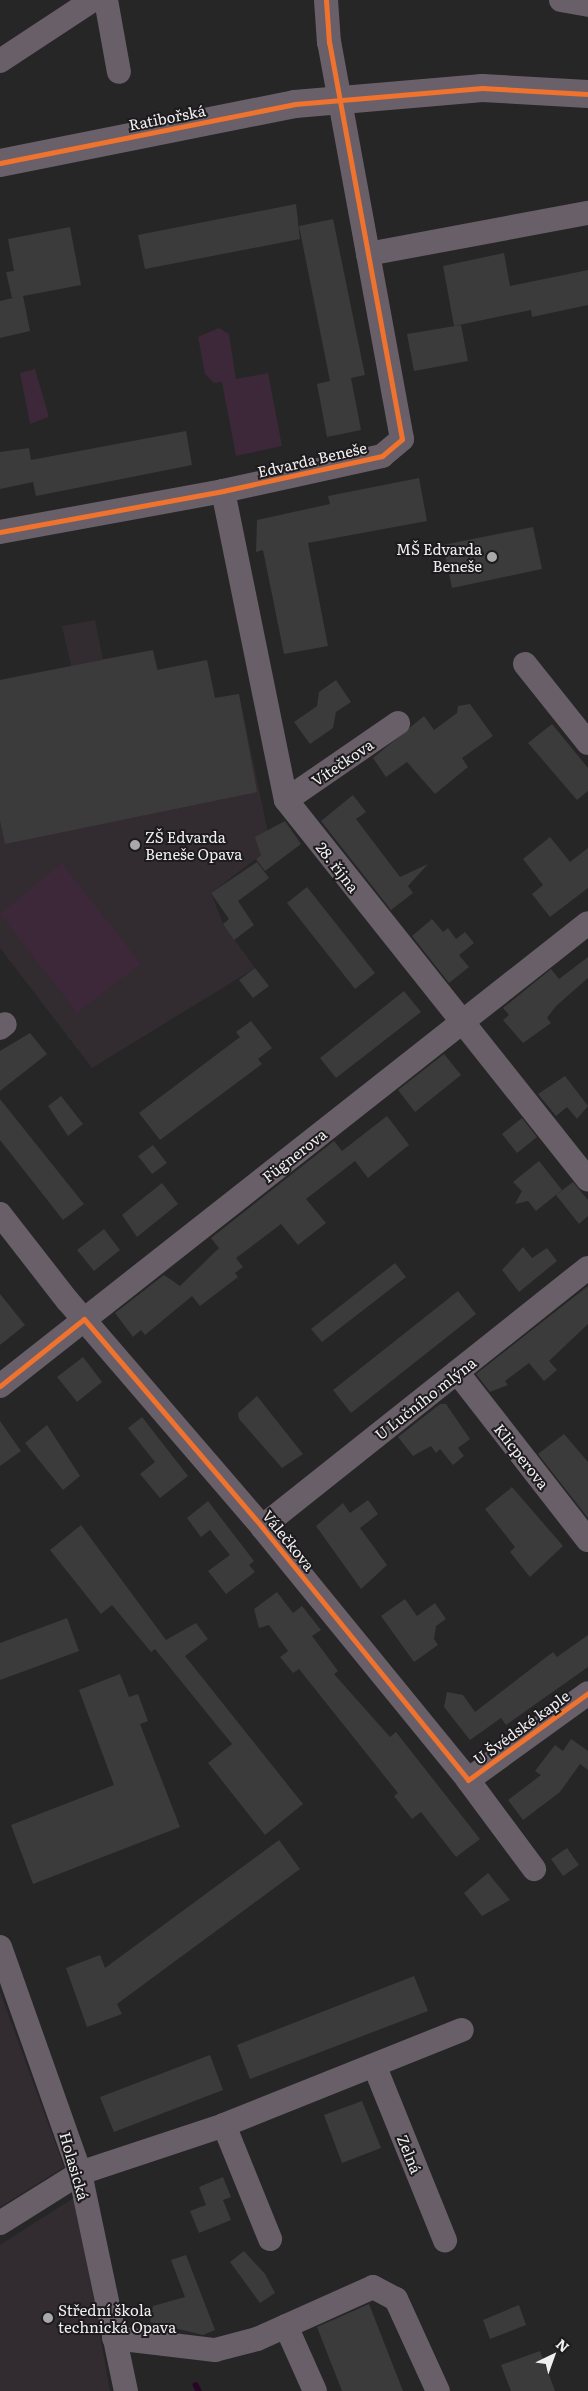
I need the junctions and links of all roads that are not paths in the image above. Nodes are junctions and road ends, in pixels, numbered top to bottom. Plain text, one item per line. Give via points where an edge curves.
1 (93, 0) edge
2 (106, 0) edge
3 (326, 0) edge
4 (561, 0) edge
5 (588, 6) edge
6 (0, 61) edge
7 (119, 72) dead end
8 (588, 94) edge
9 (340, 99) junction
10 (0, 163) edge
11 (588, 213) edge
12 (368, 254) junction
13 (222, 492) junction
14 (0, 532) edge
15 (525, 664) dead end
16 (398, 723) dead end
17 (588, 743) edge
18 (286, 800) junction
19 (588, 923) edge
20 (462, 1024) junction
21 (588, 1179) edge
22 (0, 1214) edge
23 (588, 1268) edge
24 (84, 1320) junction
25 (457, 1372) junction
26 (0, 1386) edge
27 (262, 1527) junction
28 (588, 1540) edge
29 (588, 1693) edge
30 (468, 1780) junction
31 (534, 1869) dead end
32 (0, 1947) edge
33 (462, 2030) dead end
34 (375, 2067) junction
35 (224, 2125) junction
36 (80, 2173) junction
37 (0, 2223) edge
38 (270, 2240) dead end
39 (445, 2240) dead end
40 (286, 2326) junction
41 (114, 2338) junction
42 (126, 2391) edge
43 (315, 2391) edge
44 (438, 2391) edge

1 - 6 street
2 - 7 street
3 - 9 street
4 - 5 street
8 - 9 main road, Ratibořská via 482,88
9 - 10 main road, Ratibořská
9 - 12 street, Edvarda Beneše
11 - 12 street
12 - 13 street, Edvarda Beneše via 402,439 382,456
13 - 14 street, Edvarda Beneše
13 - 18 street, 28. října
15 - 17 street
16 - 18 street, Vítečkova
18 - 20 street, 28. října
19 - 20 street, Fügnerova
20 - 21 street, 28. října
20 - 24 street, Fügnerova
22 - 24 street, Válečkova
23 - 25 street, U Lučního mlýna
24 - 26 street, Fügnerova
24 - 27 street, Válečkova
25 - 27 street, U Lučního mlýna
25 - 28 street, Klicperova
27 - 30 street, Válečkova
29 - 30 street, U Švédské kaple
30 - 31 street, Válečkova
32 - 36 street, Holasická
33 - 34 street
34 - 35 street
34 - 39 street, Zelná
35 - 36 street
35 - 38 street
36 - 37 street
36 - 41 street, Holasická
40 - 41 street via 215,2350
40 - 43 street
40 - 44 street via 373,2287 384,2291 396,2299
41 - 42 street, Holasická

